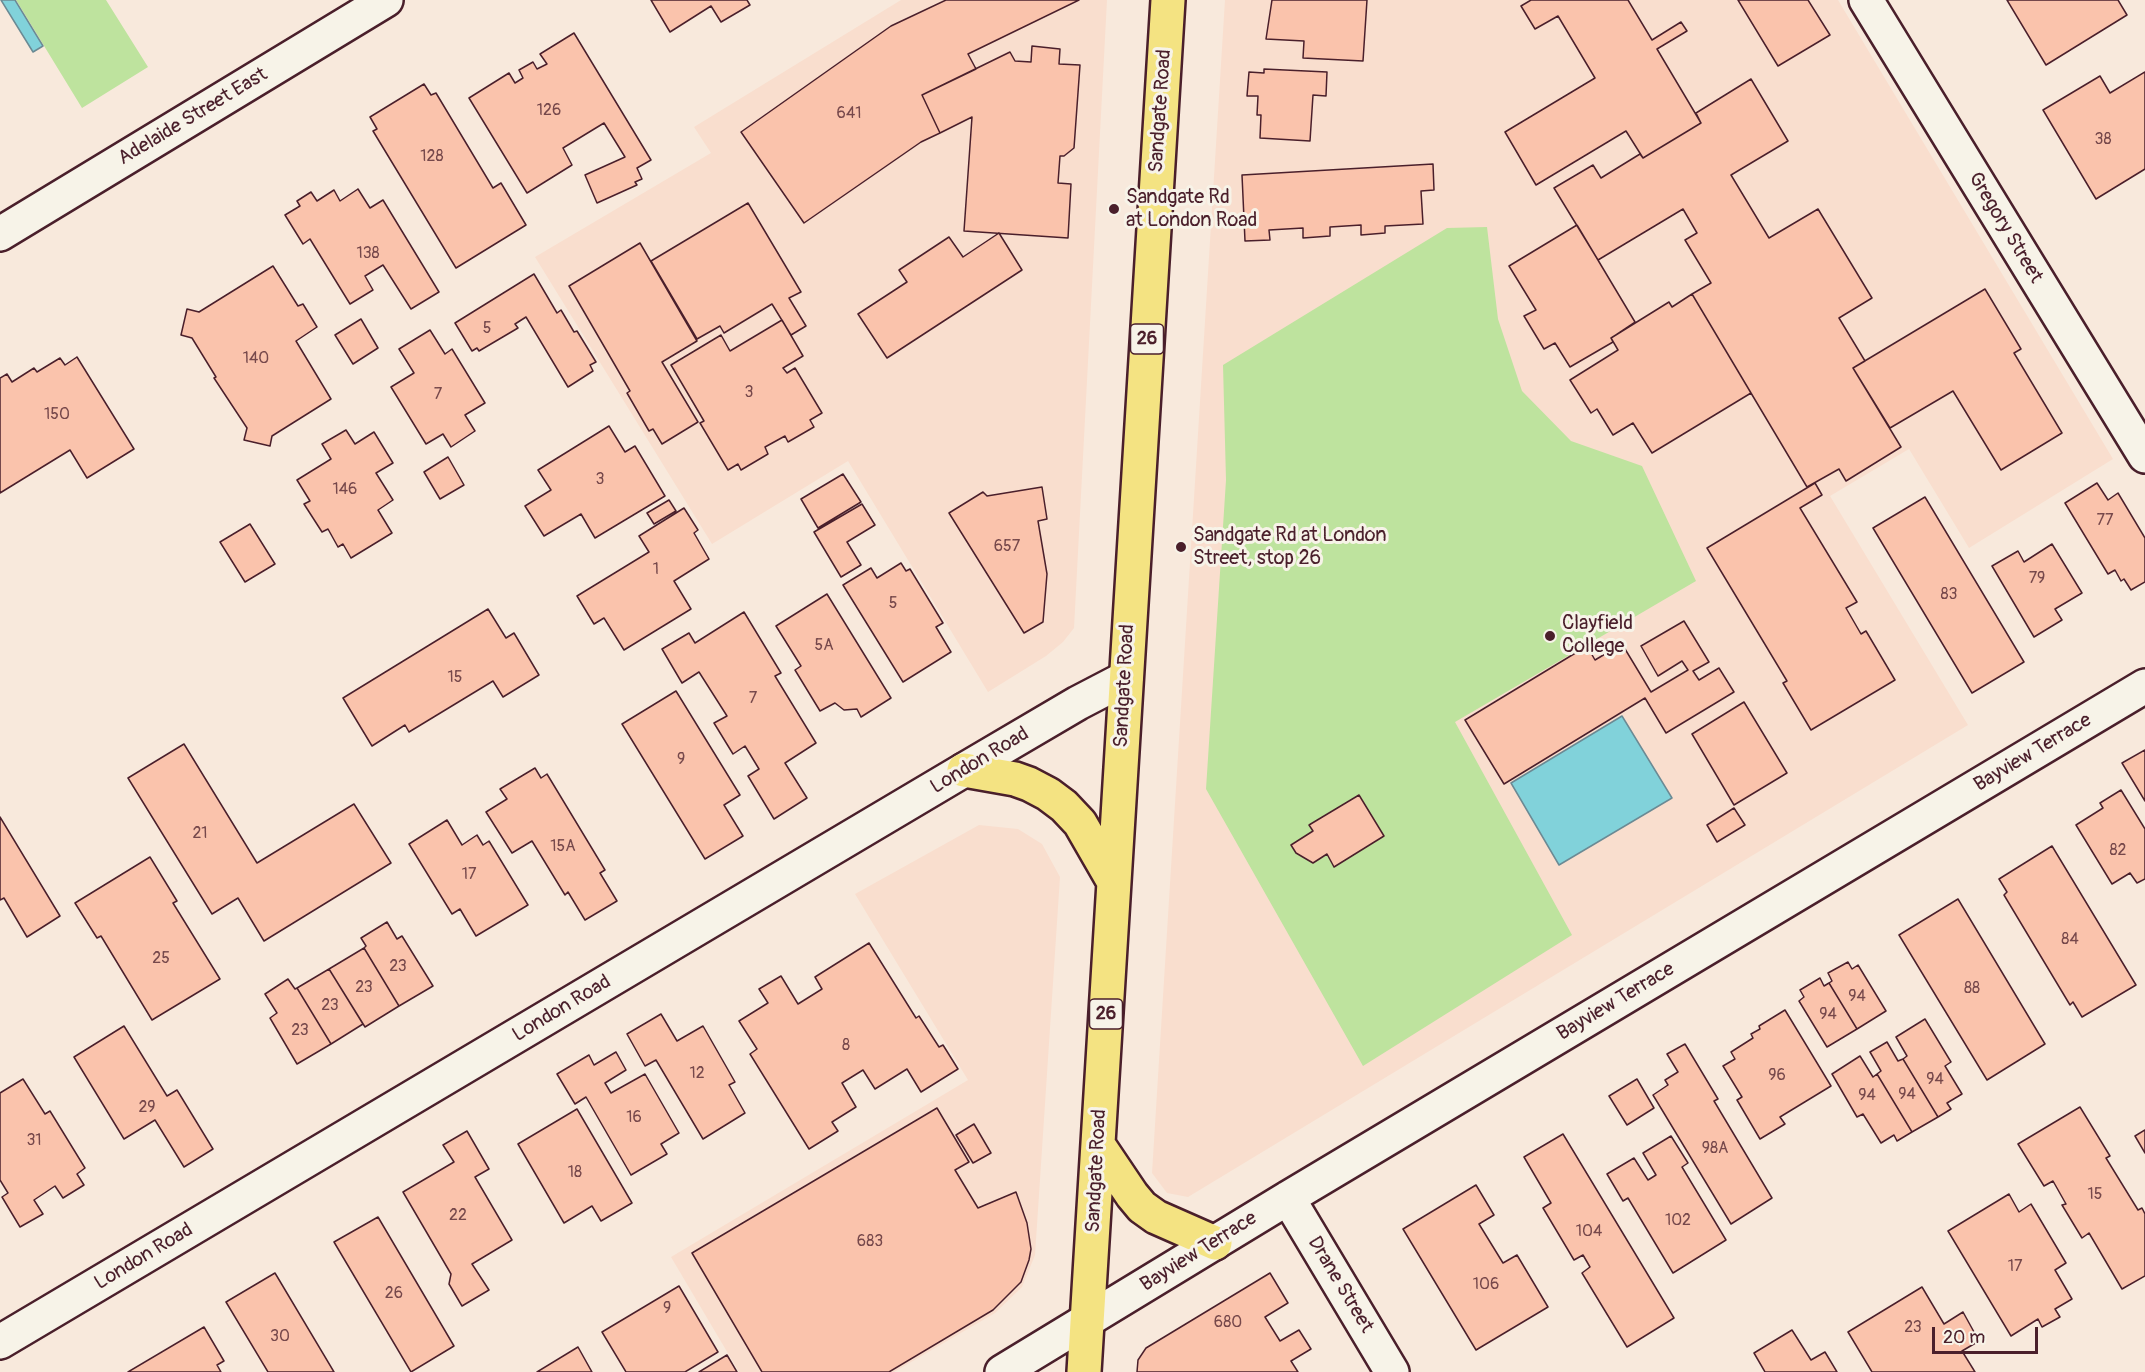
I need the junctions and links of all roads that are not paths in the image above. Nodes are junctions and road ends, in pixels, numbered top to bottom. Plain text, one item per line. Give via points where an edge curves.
1 (386, 0) edge
2 (1168, 0) edge
3 (1866, 0) edge
4 (0, 234) edge
5 (2145, 456) edge
6 (1126, 678) junction
7 (2145, 686) edge
8 (964, 770) junction
9 (1114, 882) junction
10 (1098, 1146) junction
11 (1288, 1198) junction
12 (1215, 1243) junction
13 (1088, 1321) junction
14 (0, 1342) edge
15 (1002, 1372) edge
16 (1084, 1372) edge
17 (1392, 1372) edge

1 - 4 street, Adelaide Street East
2 - 6 highway, Sandgate Road / 26
3 - 5 street, Gregory Street
6 - 8 street, London Road
6 - 9 highway, Sandgate Road / 26
7 - 11 street, Bayview Terrace
8 - 9 highway via 1015,779 1048,794 1080,823
8 - 14 street, London Road
9 - 10 highway, Sandgate Road / 26
10 - 12 highway via 1142,1207
10 - 13 highway, Sandgate Road / 26
11 - 12 street, Bayview Terrace
11 - 17 street, Drane Street
12 - 13 street, Bayview Terrace
13 - 15 street, Bayview Terrace
13 - 16 highway, Sandgate Road / 26

